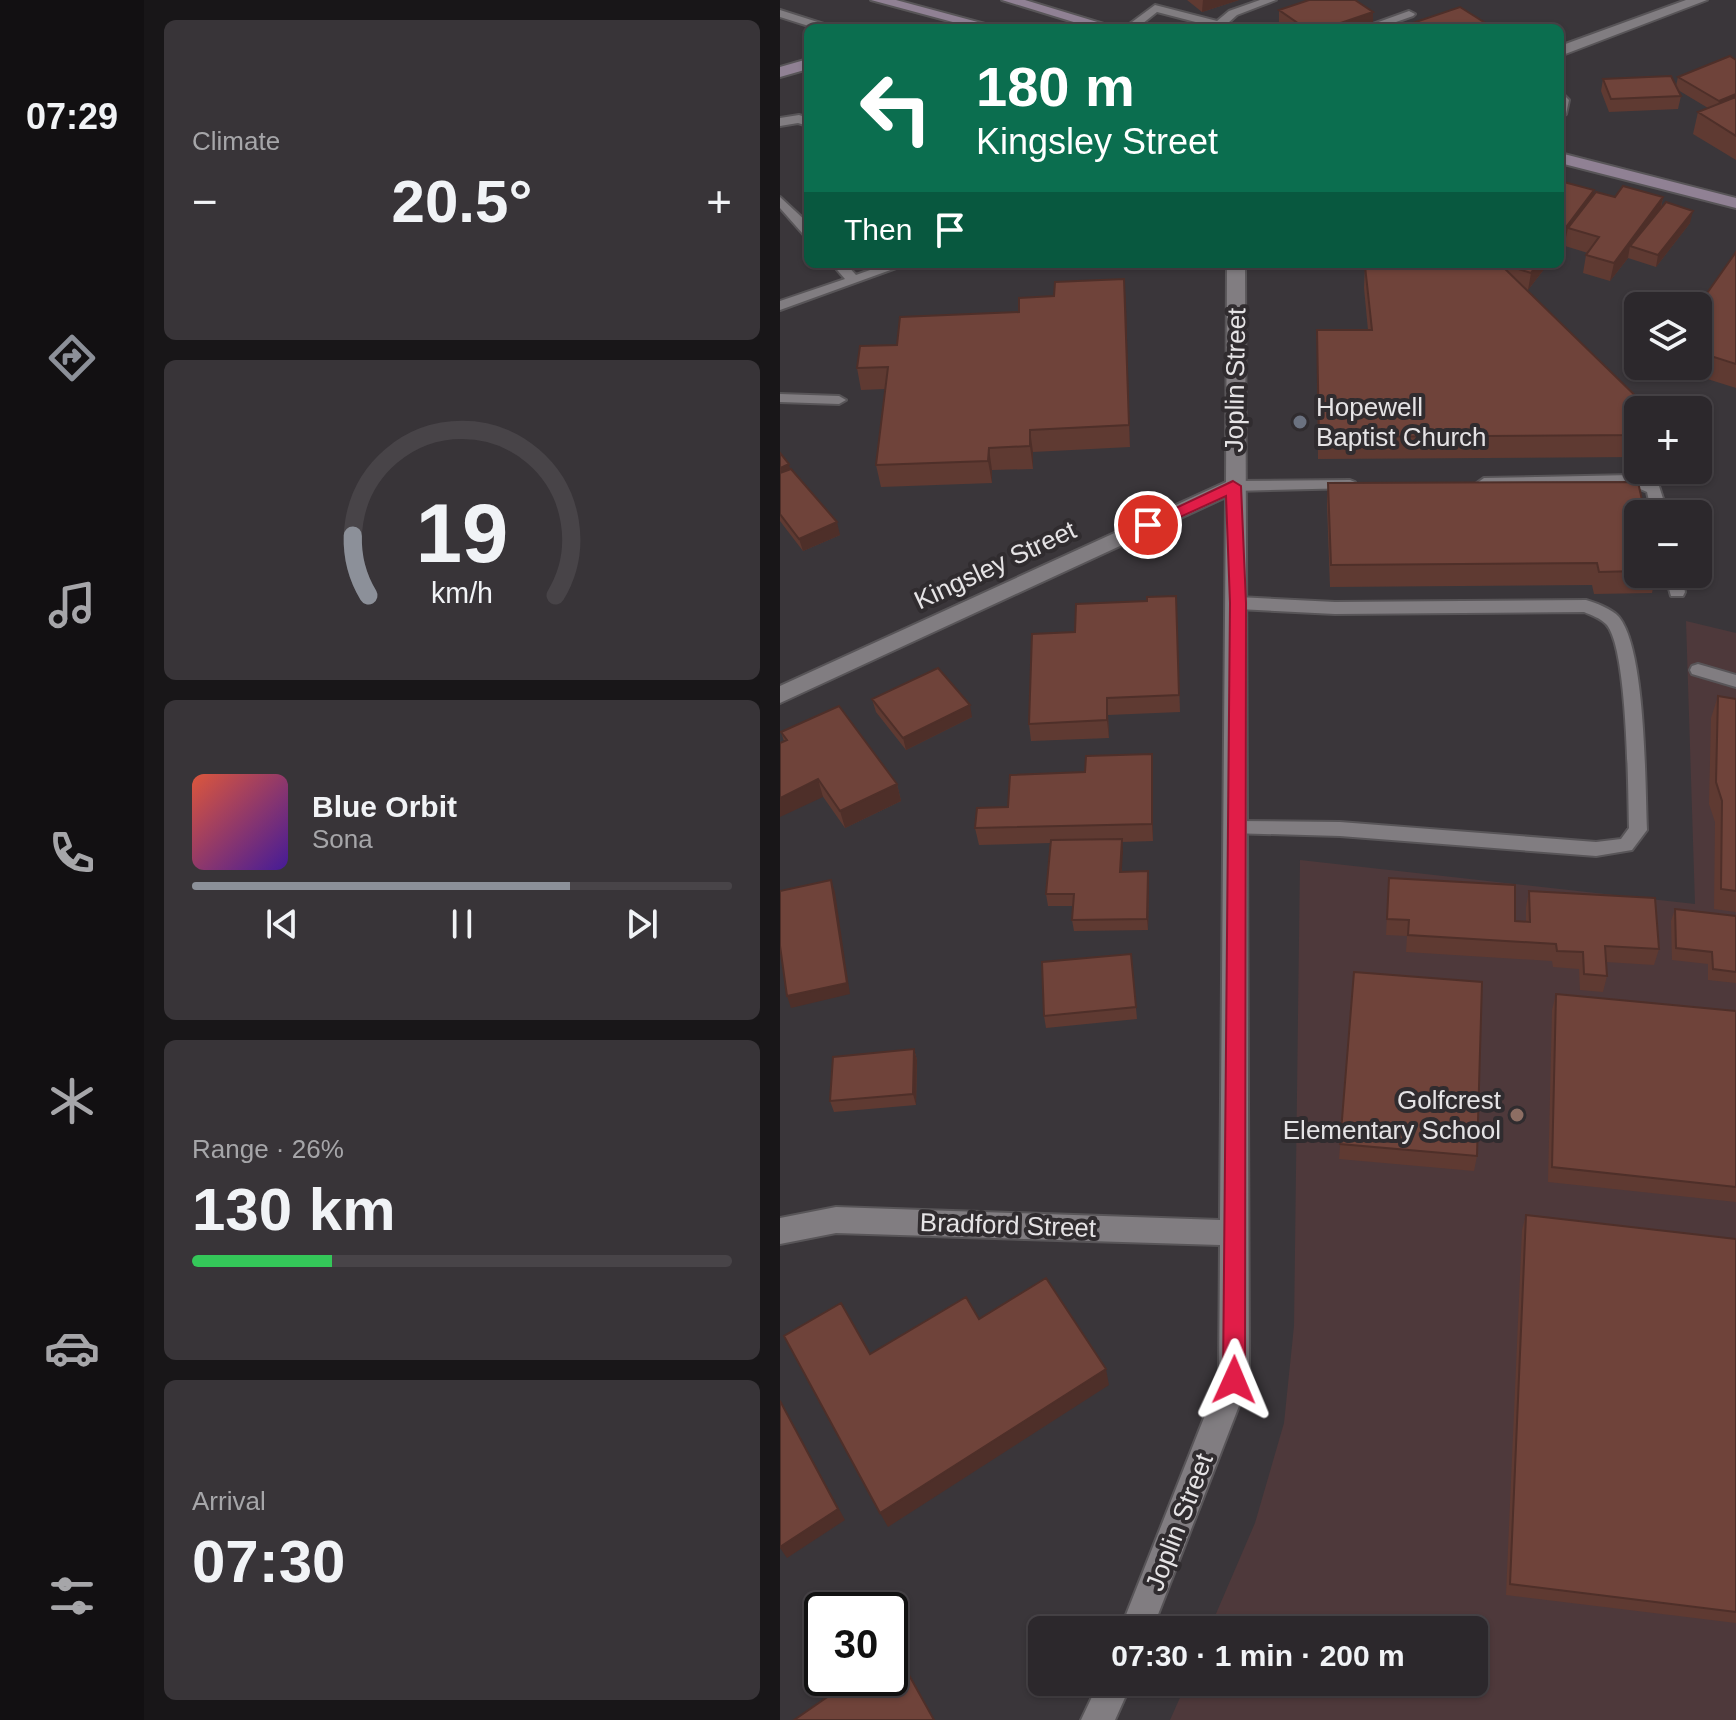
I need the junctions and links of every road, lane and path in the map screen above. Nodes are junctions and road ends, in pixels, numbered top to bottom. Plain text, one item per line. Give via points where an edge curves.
1 (797, 0) edge
2 (878, 0) edge
3 (1700, 0) edge
4 (1263, 1) edge
5 (1003, 2) edge
6 (1160, 4) edge
7 (1222, 5) dead end
8 (780, 12) edge
9 (1233, 13) junction
10 (1409, 14) dead end
11 (952, 19) junction
12 (814, 24) edge
13 (935, 24) edge
14 (975, 24) edge
15 (1094, 24) edge
16 (1135, 24) edge
17 (1212, 24) edge
18 (1219, 24) edge
19 (1380, 24) edge
20 (1564, 50) edge
21 (804, 65) edge
22 (780, 72) edge
23 (804, 121) edge
24 (780, 122) edge
25 (1564, 159) edge
26 (780, 201) edge
27 (1735, 202) edge
28 (804, 227) edge
29 (843, 268) edge
30 (887, 268) edge
31 (1236, 268) edge
32 (853, 279) junction
33 (780, 306) edge
34 (780, 398) edge
35 (839, 400) dead end
36 (1473, 483) edge
37 (1361, 484) edge
38 (1233, 486) junction
39 (1657, 500) edge
40 (1676, 588) edge
41 (1677, 592) dead end
42 (1238, 603) junction
43 (1698, 670) dead end
44 (1736, 681) edge
45 (780, 695) edge
46 (1235, 828) junction
47 (780, 1231) edge
48 (1236, 1233) junction
49 (1141, 1616) edge
50 (1109, 1696) edge
51 (1098, 1720) edge

1 - 8 lane
2 - 11 main road
3 - 20 street
4 - 9 lane
5 - 11 main road
5 - 15 main road
6 - 16 lane
6 - 17 lane
7 - 9 lane
8 - 12 lane
9 - 18 lane
10 - 19 lane
11 - 13 main road
11 - 14 main road
21 - 22 main road
23 - 24 lane
25 - 27 main road
26 - 28 lane
29 - 32 lane
30 - 32 lane
31 - 38 street, Joplin Street
32 - 33 lane
34 - 35 lane
36 - 39 lane via 1633,480 1654,489
37 - 38 lane
38 - 42 street, Joplin Street
38 - 45 street, Kingsley Street
40 - 41 lane
42 - 46 street, Joplin Street
42 - 46 lane via 1335,608 1586,606 1613,621 1623,639 1628,677 1638,830 1626,845 1596,849
43 - 44 lane
46 - 48 street, Joplin Street
47 - 48 street, Bradford Street via 836,1220
48 - 49 street, Joplin Street via 1234,1380
50 - 51 street

